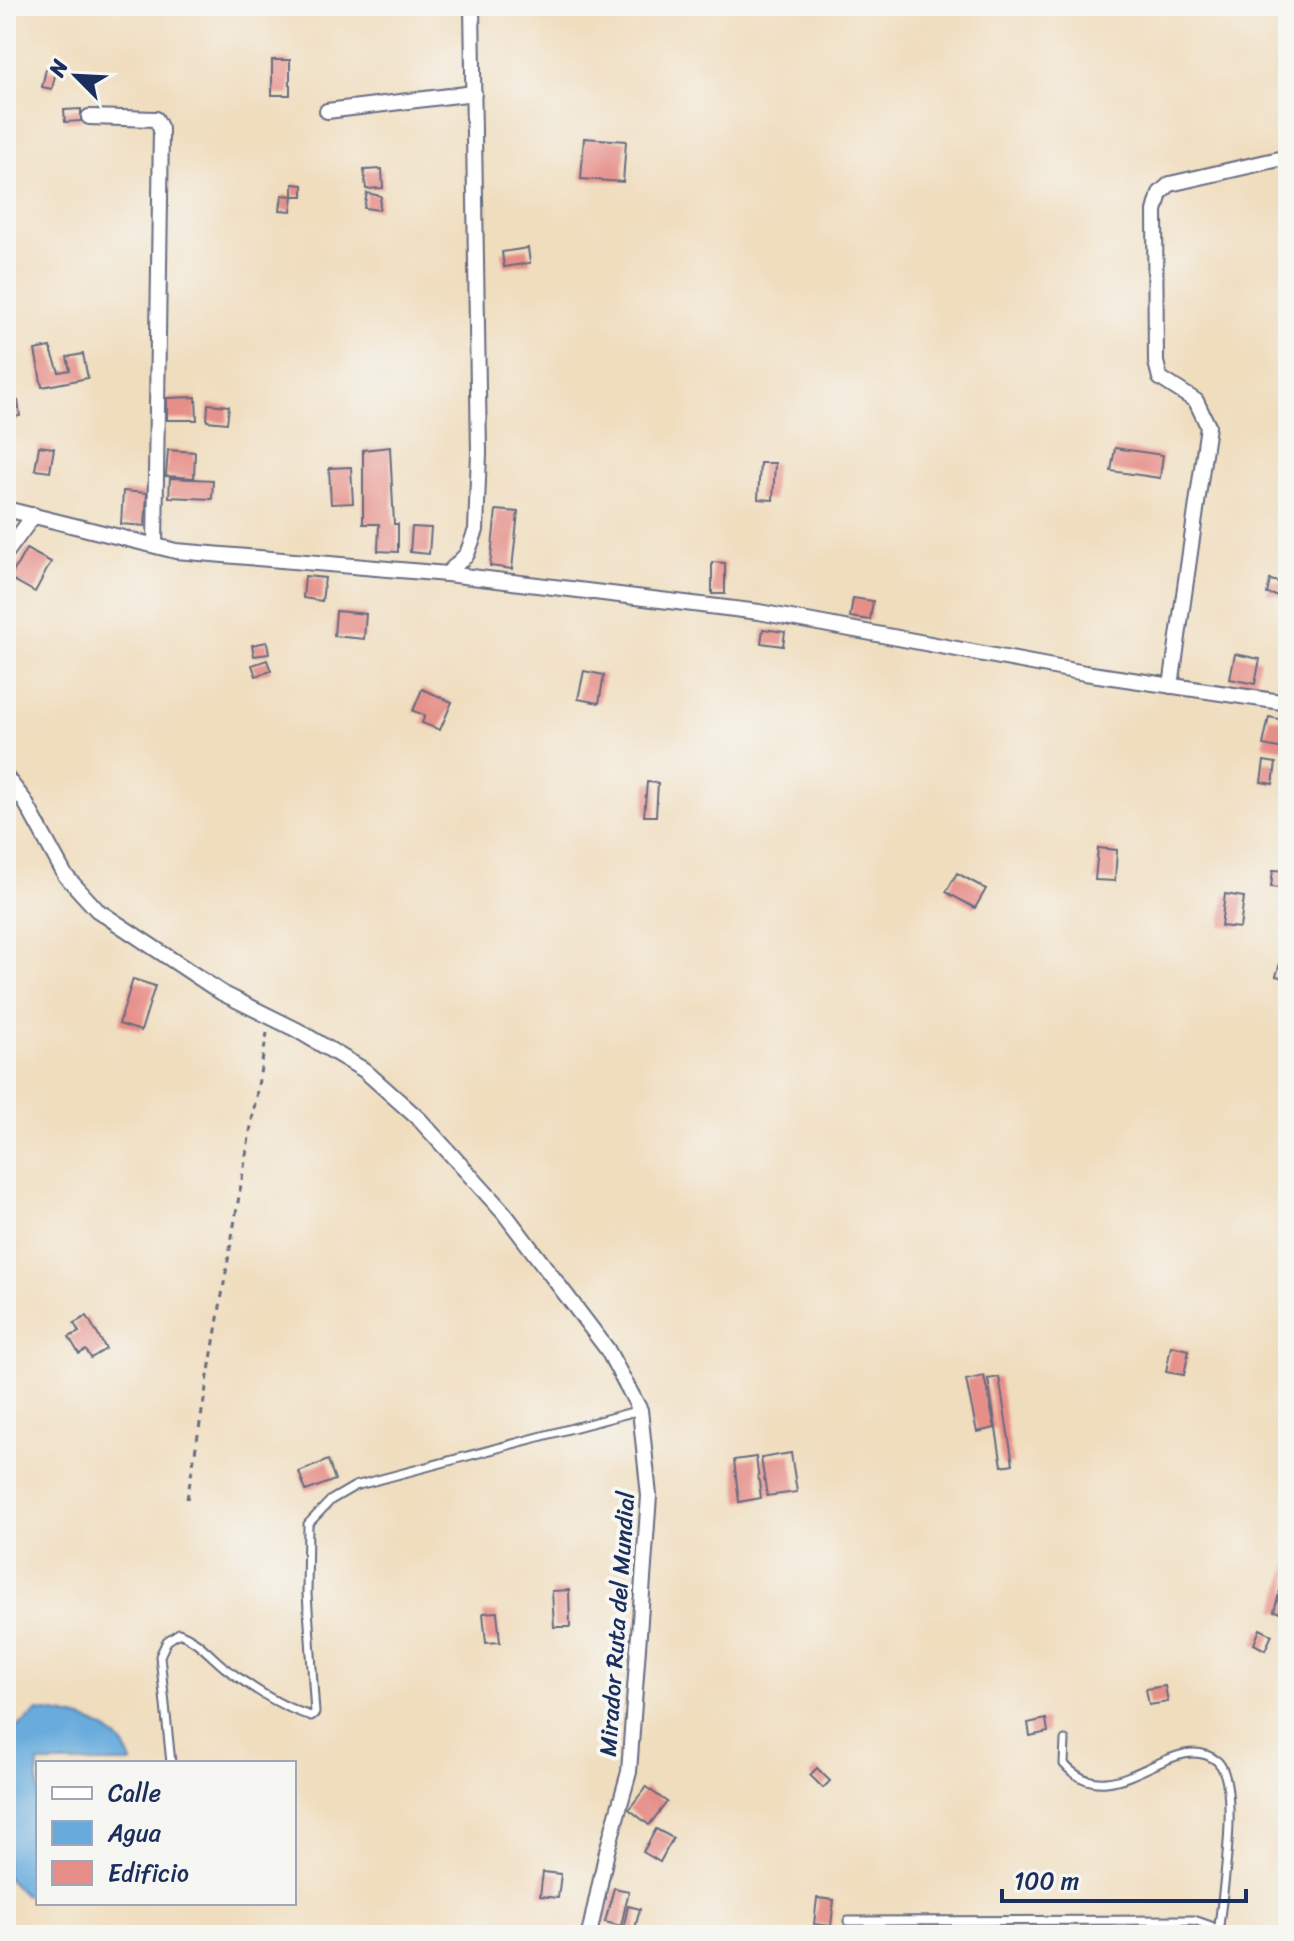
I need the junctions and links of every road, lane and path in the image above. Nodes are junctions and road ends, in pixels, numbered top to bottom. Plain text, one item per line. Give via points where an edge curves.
1 (472, 6) edge
2 (474, 93) junction
3 (327, 111) dead end
4 (89, 117) dead end
5 (1288, 157) edge
6 (6, 509) edge
7 (34, 515) junction
8 (155, 545) junction
9 (6, 553) edge
10 (447, 574) junction
11 (1171, 686) junction
12 (1288, 703) edge
13 (6, 777) edge
14 (270, 1017) junction
15 (640, 1410) junction
16 (187, 1499) dead end
17 (1065, 1740) dead end
18 (171, 1761) edge
19 (848, 1921) dead end
20 (589, 1935) edge
21 (1218, 1935) edge

1 - 2 street
2 - 3 street
2 - 10 street via 476,530 467,554
4 - 8 street via 156,119 161,129
5 - 11 street via 1170,184 1160,193 1155,211 1158,370 1160,378 1196,401 1208,426
6 - 7 street
7 - 8 street
7 - 9 street
8 - 10 street
10 - 11 street via 759,612
11 - 12 street
13 - 14 street, Mirador Ruta del Mundial via 65,875 97,910 222,993
14 - 15 street, Mirador Ruta del Mundial via 364,1070 420,1120 504,1213 607,1349
14 - 16 path
15 - 18 lane via 355,1486 331,1500 308,1524 315,1713 303,1714 261,1692 179,1633 167,1641 160,1656
15 - 20 street, Mirador Ruta del Mundial via 649,1496 629,1772
17 - 21 lane via 1064,1764 1073,1774 1104,1784 1169,1758 1213,1758 1221,1765 1230,1795
19 - 21 lane via 1194,1920

